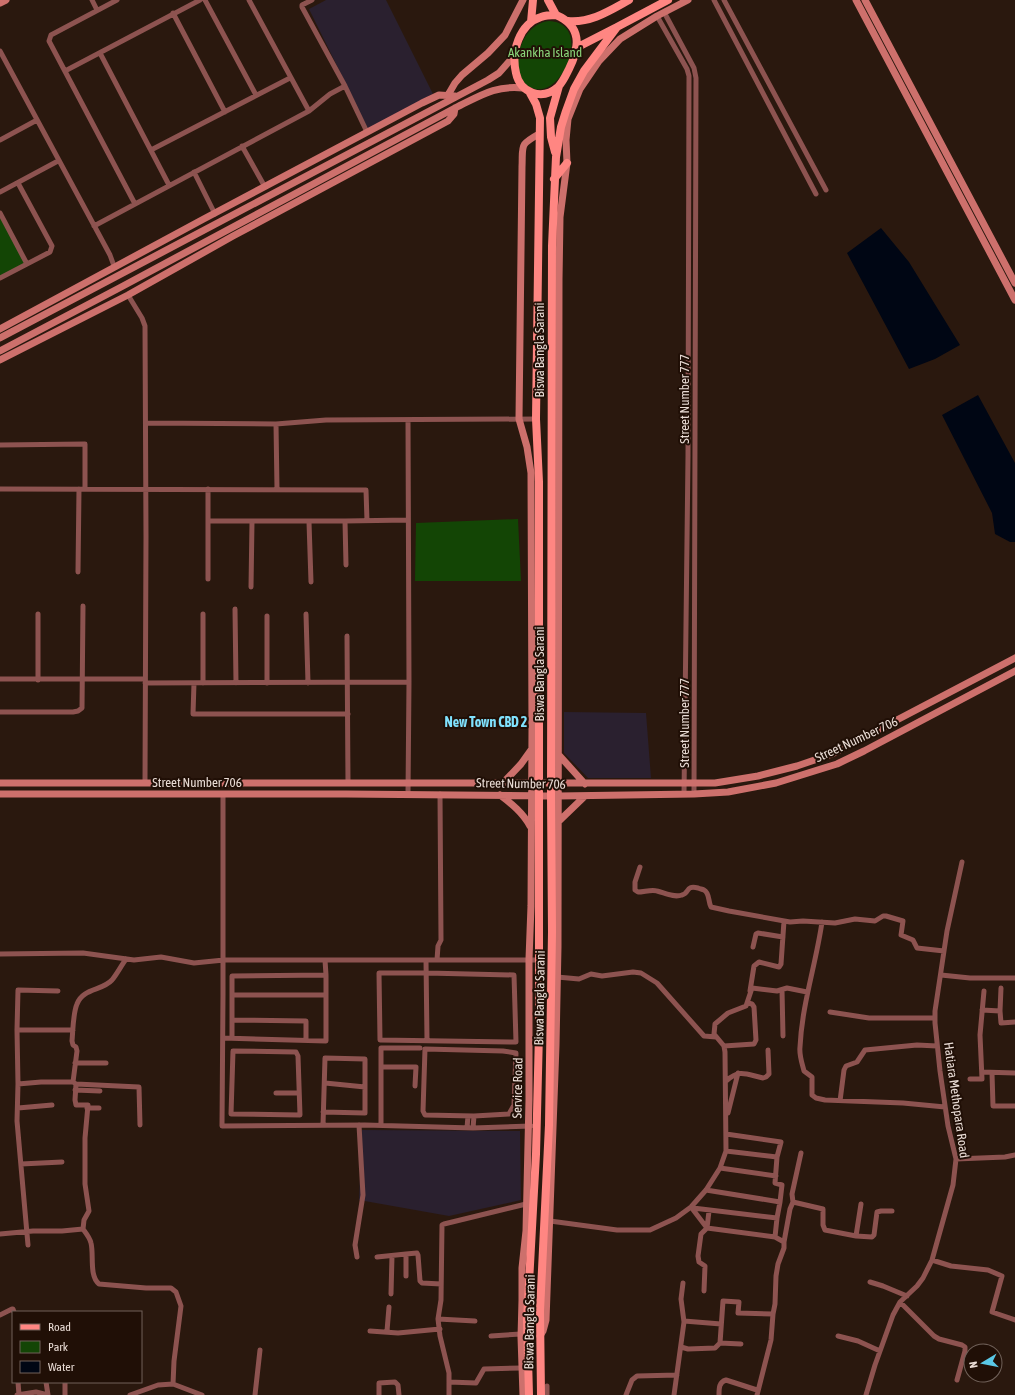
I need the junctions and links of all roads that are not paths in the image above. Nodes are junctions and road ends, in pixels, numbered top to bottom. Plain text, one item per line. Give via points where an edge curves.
1 (6, 0) edge
2 (92, 0) edge
3 (117, 0) edge
4 (200, 0) edge
5 (205, 0) edge
6 (249, 0) edge
7 (312, 0) edge
8 (523, 0) edge
9 (533, 0) edge
10 (548, 0) edge
11 (629, 0) edge
12 (668, 0) edge
13 (688, 0) edge
14 (714, 0) edge
15 (724, 0) edge
16 (856, 0) edge
17 (865, 0) edge
18 (0, 3) edge
19 (97, 10) junction
20 (664, 12) junction
21 (173, 13) junction
22 (556, 15) junction
23 (657, 16) junction
24 (568, 21) junction
25 (531, 22) junction
26 (617, 27) junction
27 (576, 48) junction
28 (0, 51) edge
29 (100, 53) junction
30 (514, 56) junction
31 (65, 71) junction
32 (290, 78) junction
33 (345, 86) junction
34 (559, 86) junction
35 (526, 90) junction
36 (256, 95) junction
37 (451, 96) junction
38 (922, 107) junction
39 (455, 108) junction
40 (308, 111) junction
41 (915, 111) junction
42 (225, 112) junction
43 (37, 120) junction
44 (367, 132) junction
45 (539, 134) junction
46 (0, 140) edge
47 (242, 146) junction
48 (151, 150) junction
49 (556, 157) junction
50 (58, 161) junction
51 (567, 163) junction
52 (194, 172) junction
53 (554, 179) junction
54 (18, 183) junction
55 (169, 185) junction
56 (265, 187) junction
57 (826, 190) dead end
58 (0, 192) edge
59 (816, 194) dead end
60 (135, 204) junction
61 (0, 213) edge
62 (215, 214) junction
63 (94, 226) junction
64 (27, 264) junction
65 (114, 266) junction
66 (0, 278) edge
67 (1015, 283) edge
68 (555, 284) junction
69 (128, 295) junction
70 (1015, 300) edge
71 (14, 321) junction
72 (0, 329) edge
73 (9, 333) junction
74 (0, 338) edge
75 (24, 338) junction
76 (0, 351) edge
77 (19, 351) junction
78 (0, 360) edge
79 (519, 419) junction
80 (536, 419) junction
81 (408, 420) junction
82 (146, 423) junction
83 (276, 424) junction
84 (555, 439) junction
85 (0, 445) edge
86 (0, 489) edge
87 (79, 489) junction
88 (85, 489) junction
89 (145, 489) junction
90 (208, 489) junction
91 (277, 489) junction
92 (408, 520) junction
93 (209, 521) junction
94 (345, 521) junction
95 (367, 521) junction
96 (252, 522) junction
97 (309, 522) junction
98 (346, 565) dead end
99 (78, 572) dead end
100 (208, 579) dead end
101 (311, 582) dead end
102 (251, 587) dead end
103 (84, 606) dead end
104 (235, 609) dead end
105 (38, 614) dead end
106 (203, 614) dead end
107 (306, 614) dead end
108 (267, 616) dead end
109 (348, 636) dead end
110 (1015, 658) edge
111 (1015, 671) edge
112 (0, 679) edge
113 (38, 680) junction
114 (83, 680) junction
115 (145, 681) junction
116 (348, 682) junction
117 (409, 682) junction
118 (194, 683) junction
119 (203, 683) junction
120 (236, 683) junction
121 (267, 683) junction
122 (308, 683) junction
123 (0, 712) edge
124 (348, 714) junction
125 (531, 748) junction
126 (558, 754) junction
127 (145, 782) junction
128 (0, 783) edge
129 (348, 783) junction
130 (408, 783) junction
131 (503, 783) junction
132 (534, 783) junction
133 (554, 783) junction
134 (685, 783) junction
135 (695, 783) junction
136 (585, 784) junction
137 (0, 794) edge
138 (223, 794) junction
139 (408, 794) junction
140 (440, 794) junction
141 (684, 794) junction
142 (694, 794) junction
143 (499, 795) junction
144 (534, 796) junction
145 (554, 796) junction
146 (585, 796) junction
147 (558, 822) junction
148 (530, 826) junction
149 (962, 862) dead end
150 (640, 867) dead end
151 (784, 921) junction
152 (822, 922) junction
153 (783, 937) junction
154 (754, 947) dead end
155 (944, 951) junction
156 (0, 954) edge
157 (126, 959) junction
158 (529, 959) junction
159 (224, 960) junction
160 (326, 960) junction
161 (426, 960) junction
162 (438, 960) junction
163 (539, 960) junction
164 (427, 973) junction
165 (326, 975) junction
166 (941, 975) junction
167 (557, 977) junction
168 (1015, 978) edge
169 (1001, 988) dead end
170 (782, 990) junction
171 (58, 991) dead end
172 (750, 991) junction
173 (984, 991) dead end
174 (807, 992) junction
175 (233, 995) junction
176 (326, 995) junction
177 (748, 1003) junction
178 (982, 1010) junction
179 (1000, 1011) junction
180 (830, 1012) dead end
181 (935, 1018) junction
182 (232, 1020) junction
183 (1015, 1022) edge
184 (17, 1030) junction
185 (73, 1030) junction
186 (783, 1036) dead end
187 (716, 1037) junction
188 (223, 1038) junction
189 (232, 1038) junction
190 (306, 1040) junction
191 (428, 1040) junction
192 (724, 1046) junction
193 (937, 1046) junction
194 (420, 1048) dead end
195 (768, 1050) dead end
196 (75, 1063) junction
197 (106, 1063) dead end
198 (381, 1067) junction
199 (982, 1072) junction
200 (738, 1073) junction
201 (992, 1073) junction
202 (1015, 1073) edge
203 (970, 1079) dead end
204 (726, 1081) junction
205 (75, 1083) junction
206 (324, 1083) junction
207 (18, 1084) junction
208 (415, 1086) dead end
209 (364, 1087) junction
210 (75, 1090) junction
211 (100, 1091) dead end
212 (276, 1093) dead end
213 (299, 1093) junction
214 (840, 1101) junction
215 (52, 1105) dead end
216 (1015, 1106) edge
217 (945, 1107) junction
218 (18, 1108) junction
219 (88, 1108) junction
220 (98, 1108) dead end
221 (323, 1112) junction
222 (271, 1114) junction
223 (468, 1116) junction
224 (474, 1116) junction
225 (726, 1120) junction
226 (140, 1125) dead end
227 (323, 1125) junction
228 (359, 1125) junction
229 (271, 1126) junction
230 (381, 1126) junction
231 (532, 1126) junction
232 (467, 1128) junction
233 (474, 1128) junction
234 (726, 1134) junction
235 (726, 1151) junction
236 (801, 1153) dead end
237 (1015, 1155) edge
238 (777, 1157) junction
239 (956, 1159) junction
240 (62, 1162) dead end
241 (21, 1164) junction
242 (720, 1168) junction
243 (776, 1176) junction
244 (706, 1190) junction
245 (780, 1202) junction
246 (793, 1202) junction
247 (526, 1204) junction
248 (861, 1204) dead end
249 (692, 1207) junction
250 (709, 1211) junction
251 (892, 1211) dead end
252 (777, 1218) junction
253 (550, 1221) junction
254 (707, 1228) junction
255 (83, 1229) junction
256 (27, 1231) junction
257 (0, 1234) edge
258 (856, 1236) junction
259 (775, 1237) junction
260 (784, 1242) junction
261 (28, 1245) dead end
262 (406, 1254) junction
263 (392, 1256) junction
264 (357, 1257) dead end
265 (377, 1257) dead end
266 (932, 1260) junction
267 (406, 1276) dead end
268 (870, 1282) dead end
269 (683, 1283) dead end
270 (441, 1284) junction
271 (704, 1291) dead end
272 (391, 1294) dead end
273 (907, 1296) junction
274 (900, 1302) junction
275 (389, 1306) dead end
276 (14, 1311) edge
277 (773, 1314) junction
278 (0, 1315) edge
279 (438, 1319) junction
280 (1015, 1320) edge
281 (475, 1321) dead end
282 (684, 1321) junction
283 (721, 1324) junction
284 (440, 1329) junction
285 (370, 1331) dead end
286 (387, 1332) junction
287 (521, 1334) junction
288 (491, 1336) dead end
289 (540, 1336) junction
290 (838, 1336) dead end
291 (720, 1343) junction
292 (741, 1344) dead end
293 (681, 1347) junction
294 (260, 1350) dead end
295 (880, 1351) junction
296 (522, 1368) junction
297 (677, 1375) junction
298 (957, 1380) dead end
299 (449, 1382) junction
300 (18, 1383) edge
301 (46, 1383) edge
302 (65, 1383) edge
303 (173, 1384) junction
304 (547, 1386) dead end
305 (757, 1392) edge
306 (21, 1395) edge
307 (65, 1395) edge
308 (130, 1395) edge
309 (202, 1395) edge
310 (255, 1395) edge
311 (379, 1395) edge
312 (399, 1395) edge
313 (448, 1395) edge
314 (523, 1395) edge
315 (529, 1395) edge
316 (541, 1395) edge
317 (547, 1395) edge
318 (626, 1395) edge
319 (674, 1395) edge
320 (719, 1395) edge
321 (866, 1395) edge

1 - 18 street
2 - 19 street
3 - 19 street
4 - 21 street
5 - 36 street
6 - 32 street
7 - 33 street via 302,7
8 - 37 street via 505,35 462,75 455,83
9 - 25 main road
10 - 22 main road
11 - 24 main road via 592,19
12 - 26 main road, Biswa Bangla Sarani
13 - 20 street
14 - 59 street
15 - 57 street
16 - 41 street
17 - 38 street
19 - 31 street via 51,35 50,43
20 - 23 street
20 - 135 street, Street Number 777 via 694,68 696,78
21 - 29 street
21 - 42 street
22 - 24 main road
22 - 25 main road via 541,17
23 - 51 street via 620,39 598,61 580,89 568,119
23 - 134 street, Street Number 777 via 689,76
24 - 27 main road via 575,32
25 - 30 main road via 523,30
26 - 27 main road
26 - 49 main road, Biswa Bangla Sarani via 574,88
27 - 34 main road via 574,58
28 - 43 street
29 - 31 street
29 - 48 street
30 - 35 main road via 516,74
30 - 37 street via 494,76
31 - 60 street
32 - 36 street
32 - 40 street
33 - 40 street
33 - 44 street
34 - 35 main road via 538,95
34 - 49 main road via 550,118
35 - 39 street via 510,87 496,89
35 - 45 main road, Biswa Bangla Sarani via 539,111
36 - 42 street
37 - 44 street via 439,95
37 - 73 street
38 - 41 street
38 - 67 street
39 - 69 street via 448,121
39 - 75 street
40 - 47 street
41 - 70 street
42 - 48 street
43 - 46 street
43 - 50 street
44 - 56 street
45 - 79 street via 526,142 522,149
45 - 80 main road, Biswa Bangla Sarani
47 - 52 street
47 - 56 street
48 - 55 street
49 - 53 main road, Biswa Bangla Sarani
50 - 54 street
50 - 63 street
51 - 53 main road
51 - 68 street
52 - 55 street
52 - 62 street
53 - 68 main road, Biswa Bangla Sarani
54 - 58 street
54 - 64 street via 52,246 50,252
55 - 60 street
56 - 62 street
60 - 63 street
61 - 64 street
62 - 65 street
63 - 65 street
64 - 66 street
65 - 71 street
68 - 84 main road, Biswa Bangla Sarani
69 - 77 street
69 - 82 street via 145,326
71 - 72 street
71 - 73 street
73 - 74 street
75 - 76 street
75 - 77 street
77 - 78 street
79 - 80 street
79 - 81 street
79 - 125 street via 531,473
80 - 132 main road, Biswa Bangla Sarani via 539,482
81 - 83 street via 326,420
81 - 92 street
82 - 83 street
82 - 89 street
83 - 91 street
84 - 126 street
84 - 133 main road, Biswa Bangla Sarani
85 - 88 street via 85,444
86 - 87 street
87 - 88 street
87 - 99 street
88 - 89 street
89 - 90 street
89 - 115 street
90 - 91 street
90 - 93 street
91 - 95 street via 366,490
92 - 95 street
92 - 117 street
93 - 96 street
93 - 100 street
94 - 95 street
94 - 97 street
94 - 98 street
96 - 97 street
96 - 102 street
97 - 101 street
103 - 114 street
104 - 120 street
105 - 113 street
106 - 119 street
107 - 122 street
108 - 121 street
109 - 116 street
110 - 135 street, Street Number 706 via 832,754 758,776 715,783
111 - 142 street, Street Number 706 via 838,764 776,783 728,792
112 - 113 street
113 - 114 street
114 - 115 street
114 - 123 street via 82,708 78,711
115 - 118 street
115 - 127 street
116 - 117 street
116 - 122 street
116 - 124 street
117 - 130 street
118 - 119 street
118 - 124 street via 193,714
119 - 120 street
120 - 121 street
121 - 122 street
124 - 129 street
125 - 131 street via 524,760
125 - 132 street
126 - 133 street
126 - 136 street
127 - 128 street, Street Number 706
127 - 129 street, Street Number 706
129 - 130 street, Street Number 706
130 - 131 street, Street Number 706
130 - 139 street
131 - 132 street, Street Number 706
132 - 133 street, Street Number 706
132 - 144 main road, Biswa Bangla Sarani
133 - 136 street, Street Number 706
133 - 145 main road, Biswa Bangla Sarani
134 - 135 street, Street Number 706
134 - 136 street, Street Number 706
134 - 141 street, Street Number 777
135 - 142 street, Street Number 777
137 - 138 street, Street Number 706
138 - 139 street, Street Number 706
138 - 159 street
139 - 140 street, Street Number 706
140 - 143 street, Street Number 706
140 - 162 street via 441,940 438,946
141 - 142 street, Street Number 706
141 - 146 street, Street Number 706
143 - 144 street, Street Number 706
143 - 148 street via 512,804
144 - 145 street, Street Number 706
144 - 148 street, Service Road
144 - 163 main road, Biswa Bangla Sarani
145 - 146 street, Street Number 706
145 - 147 street
145 - 289 main road, Biswa Bangla Sarani via 550,1103
146 - 147 street
147 - 167 street
148 - 158 street, Service Road
149 - 155 street, Hatiara Methopara Road
150 - 151 street via 635,882 636,892 657,890 668,895 684,895 693,887 707,893 711,907
151 - 152 street
151 - 153 street
152 - 155 street via 835,924 855,919 872,921 886,916 901,919 904,922 901,935 913,940 917,948
152 - 174 street
153 - 154 street via 758,933
153 - 172 street via 781,964 779,967 756,963
155 - 166 street, Hatiara Methopara Road
156 - 157 street via 83,953
157 - 159 street via 146,960 161,957 194,963
157 - 185 street via 112,980 102,988 88,991 81,997 77,1004
158 - 162 street
158 - 163 street
158 - 231 street, Service Road
159 - 160 street
159 - 188 street
160 - 161 street
160 - 165 street
161 - 162 street
161 - 164 street
163 - 231 main road, Biswa Bangla Sarani via 539,1033
164 - 191 street
164 - 191 street via 379,974 380,1040
164 - 191 street via 514,975 516,1042
165 - 175 street via 232,976
165 - 176 street
166 - 168 street
166 - 181 street, Hatiara Methopara Road
167 - 187 street via 581,978 590,974 602,976 641,973 657,983 704,1036
167 - 253 street
169 - 179 street
170 - 172 street via 754,988
170 - 174 street via 787,988
170 - 186 street
171 - 184 street via 18,990
172 - 177 street
173 - 178 street
174 - 214 street via 800,1048 804,1071 812,1076 812,1095 816,1098
175 - 176 street
175 - 182 street
176 - 190 street via 326,1040
177 - 187 street via 743,1008 728,1012 715,1024
177 - 192 street via 754,1007 754,1044
178 - 179 street
178 - 199 street
179 - 183 street via 1001,1023
180 - 181 street via 869,1018
181 - 193 street, Hatiara Methopara Road
182 - 189 street
182 - 190 street via 306,1021
184 - 185 street
184 - 207 street
185 - 196 street via 72,1041 77,1052
187 - 192 street
188 - 189 street
188 - 229 street via 222,1126
189 - 190 street
192 - 204 street
193 - 214 street via 917,1045 865,1050 857,1062 846,1066 844,1070
193 - 217 street, Hatiara Methopara Road
194 - 198 street via 381,1048
195 - 200 street via 769,1074 766,1077
196 - 197 street
196 - 205 street
198 - 208 street via 416,1067
198 - 230 street
199 - 201 street
199 - 203 street via 982,1079
200 - 204 street
200 - 225 street
201 - 202 street
201 - 216 street via 992,1106
204 - 225 street
205 - 207 street
205 - 210 street
205 - 226 street via 139,1087
206 - 209 street
206 - 209 street via 325,1058 365,1059
206 - 221 street
207 - 218 street
209 - 221 street via 365,1113
210 - 211 street
210 - 219 street via 76,1105 88,1105
212 - 213 street
213 - 222 street via 300,1115
213 - 222 street via 296,1052 233,1050 231,1114
214 - 217 street
215 - 218 street
217 - 239 street, Hatiara Methopara Road
218 - 241 street
219 - 220 street
219 - 255 street via 85,1184 89,1211
221 - 227 street
222 - 229 street
223 - 224 street
223 - 224 street via 425,1115 425,1049 516,1053 514,1105 509,1114
223 - 232 street
224 - 233 street
225 - 234 street
227 - 228 street
227 - 229 street
228 - 230 street
228 - 264 street via 363,1195 355,1245
230 - 232 street
231 - 233 street
231 - 247 street, Service Road
231 - 315 main road, Biswa Bangla Sarani via 527,1320
232 - 233 street
234 - 235 street
234 - 238 street via 781,1142
235 - 238 street
235 - 242 street
236 - 246 street via 792,1194
237 - 239 street
238 - 243 street
239 - 266 street, Hatiara Methopara Road via 953,1185
240 - 241 street
241 - 256 street
242 - 243 street
242 - 244 street
243 - 245 street via 775,1183 782,1185
244 - 245 street
244 - 249 street
245 - 252 street
246 - 258 street via 823,1209 822,1225 825,1230
246 - 260 street
247 - 270 street via 444,1224
247 - 287 street, Service Road
248 - 258 street
249 - 250 street
249 - 253 street via 650,1230 617,1230
249 - 254 street
250 - 252 street
250 - 254 street
251 - 258 street via 877,1212 872,1237
252 - 259 street
253 - 289 street via 546,1320
254 - 259 street
254 - 271 street via 701,1234 698,1256 699,1262 705,1266
255 - 256 street
255 - 303 street via 91,1242 94,1275 100,1284 171,1288 176,1292 181,1306
256 - 257 street
256 - 261 street
259 - 260 street
260 - 277 street via 776,1276 776,1304
262 - 263 street
262 - 267 street
262 - 270 street via 418,1255 422,1283
263 - 265 street
263 - 272 street
266 - 273 street, Hatiara Methopara Road via 923,1278
266 - 280 street via 951,1266 988,1270 1002,1276 992,1312
268 - 273 street
269 - 282 street
270 - 279 street
273 - 274 street, Hatiara Methopara Road
274 - 295 street, Hatiara Methopara Road
274 - 298 street via 934,1336 964,1347
275 - 286 street
276 - 278 street via 12,1309
277 - 283 street via 738,1312 739,1302 723,1301
277 - 305 street via 771,1340
279 - 281 street
279 - 284 street
282 - 283 street
282 - 293 street
283 - 291 street
284 - 286 street
284 - 299 street
285 - 286 street
287 - 288 street
287 - 296 street, Service Road
289 - 316 main road, Biswa Bangla Sarani
290 - 295 street via 858,1341
291 - 292 street
291 - 293 street via 715,1348
293 - 297 street
294 - 310 street
295 - 321 street, Hatiara Methopara Road
296 - 299 street via 484,1369 476,1383
296 - 314 street, Service Road
297 - 318 street via 637,1376 632,1380
297 - 319 street
299 - 313 street
300 - 306 street
301 - 306 street via 48,1395 36,1392
302 - 307 street
303 - 308 street via 158,1385
303 - 309 street
304 - 317 street
305 - 320 street via 726,1380 720,1384
311 - 312 street via 379,1383 395,1382

